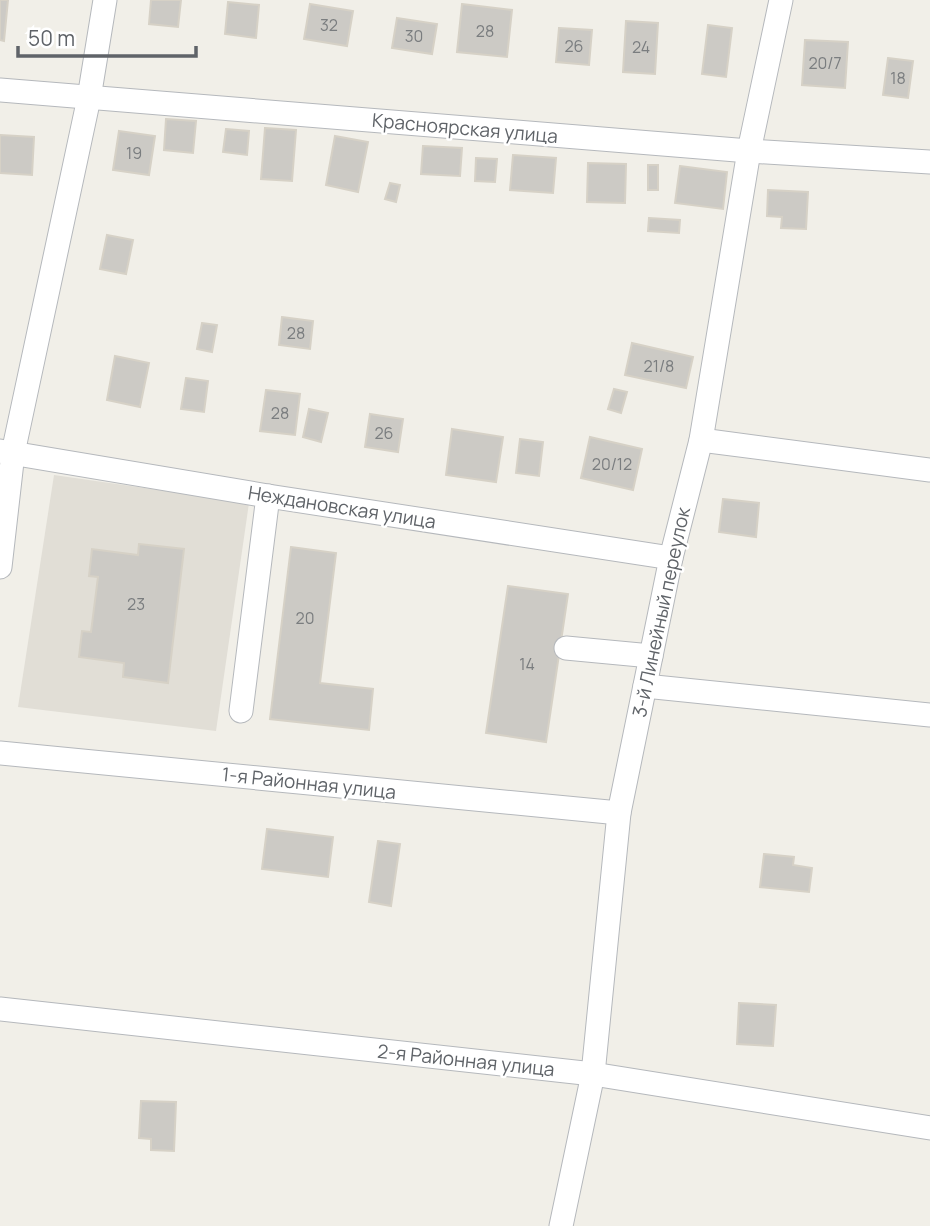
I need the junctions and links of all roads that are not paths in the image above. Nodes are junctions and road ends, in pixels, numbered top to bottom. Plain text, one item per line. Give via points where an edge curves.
1 (105, 0) edge
2 (781, 0) edge
3 (0, 90) edge
4 (89, 98) junction
5 (748, 151) junction
6 (930, 162) edge
7 (701, 440) junction
8 (7, 452) edge
9 (930, 470) edge
10 (268, 496) junction
11 (671, 558) junction
12 (0, 567) edge
13 (566, 648) dead end
14 (651, 656) junction
15 (645, 686) junction
16 (242, 711) dead end
17 (930, 715) edge
18 (0, 753) edge
19 (619, 813) junction
20 (0, 1009) edge
21 (593, 1074) junction
22 (930, 1128) edge
23 (561, 1226) edge

1 - 4 street
2 - 5 street, 3-й Линейный переулок
3 - 4 street, Красноярская улица
4 - 5 street, Красноярская улица
4 - 8 street
5 - 6 street, Красноярская улица
5 - 7 street, 3-й Линейный переулок
7 - 9 street
7 - 11 street, 3-й Линейный переулок
8 - 10 street, Неждановская улица
8 - 12 street
10 - 11 street, Неждановская улица
10 - 16 street
11 - 14 street, 3-й Линейный переулок
13 - 14 street
14 - 15 street, 3-й Линейный переулок
15 - 17 street
15 - 19 street, 3-й Линейный переулок
18 - 19 street, 1-я Районная улица
19 - 21 street, 3-й Линейный переулок
20 - 21 street, 2-я Районная улица
21 - 22 street, 2-я Районная улица
21 - 23 street, 3-й Линейный переулок

